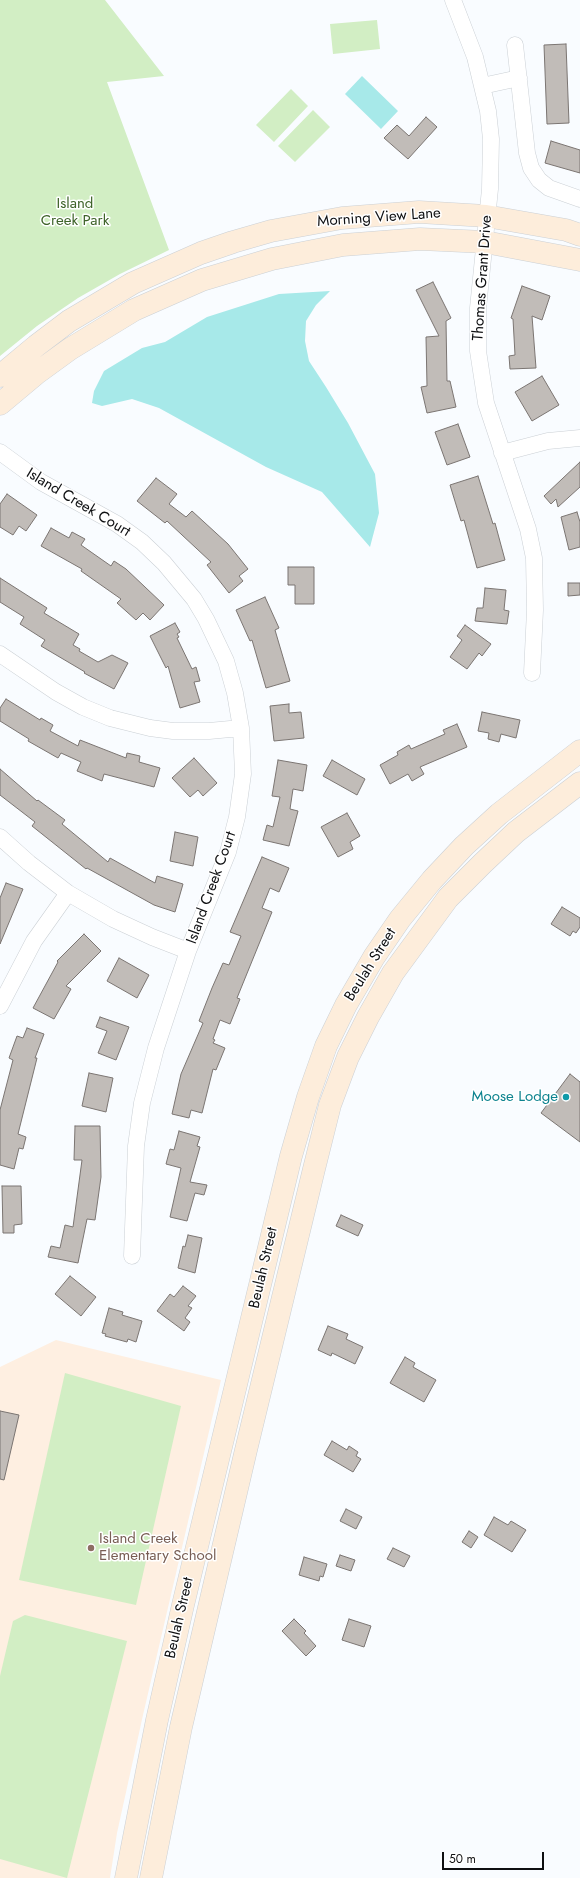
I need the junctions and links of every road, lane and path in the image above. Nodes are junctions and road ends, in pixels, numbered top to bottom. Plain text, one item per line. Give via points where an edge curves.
1 (453, 0) edge
2 (515, 44) dead end
3 (519, 78) junction
4 (482, 86) junction
5 (580, 199) edge
6 (486, 216) junction
7 (580, 235) edge
8 (485, 242) junction
9 (580, 260) edge
10 (0, 376) edge
11 (0, 404) edge
12 (580, 438) edge
13 (0, 452) edge
14 (502, 453) junction
15 (0, 654) edge
16 (532, 673) dead end
17 (241, 728) junction
18 (580, 751) edge
19 (580, 783) edge
20 (0, 836) edge
21 (68, 893) junction
22 (188, 951) junction
23 (1, 1002) edge
24 (132, 1256) dead end
25 (173, 1650) junction
26 (197, 1656) junction
27 (126, 1878) edge
28 (151, 1878) edge

1 - 4 street, Thomas Grant Drive via 475,57
2 - 3 street
3 - 4 street
3 - 5 street via 531,168 539,180 549,188
4 - 6 street, Thomas Grant Drive via 491,139 490,189
6 - 7 main road, Morning View Lane via 566,230
6 - 8 street, Thomas Grant Drive
6 - 10 main road, Morning View Lane via 419,212 342,218 304,224 233,242 133,283 69,322
8 - 9 main road, Morning View Lane
8 - 11 main road, Morning View Lane via 420,239 343,245 305,251 234,269 134,310 100,329 37,373
8 - 14 street, Thomas Grant Drive via 478,308 478,352 486,403
12 - 14 street via 548,441
13 - 17 street, Island Creek Court via 41,482 118,524 142,542 174,574 206,619 226,661
14 - 16 street, Thomas Grant Drive via 528,529 534,558 536,610
15 - 17 street via 56,692 110,718 173,731
17 - 22 street, Island Creek Court via 243,774 237,817 228,852
18 - 25 main road, Beulah Street via 499,814 432,880 400,919 374,957 326,1046 291,1156
19 - 26 main road, Beulah Street via 516,832 448,898 393,973 348,1057 330,1106 314,1168
20 - 21 street via 29,863
21 - 22 street via 113,919
21 - 23 street via 34,942
22 - 24 street, Island Creek Court via 156,1048 142,1102 136,1146
25 - 26 main road
25 - 27 main road, Beulah Street
26 - 28 main road, Beulah Street

